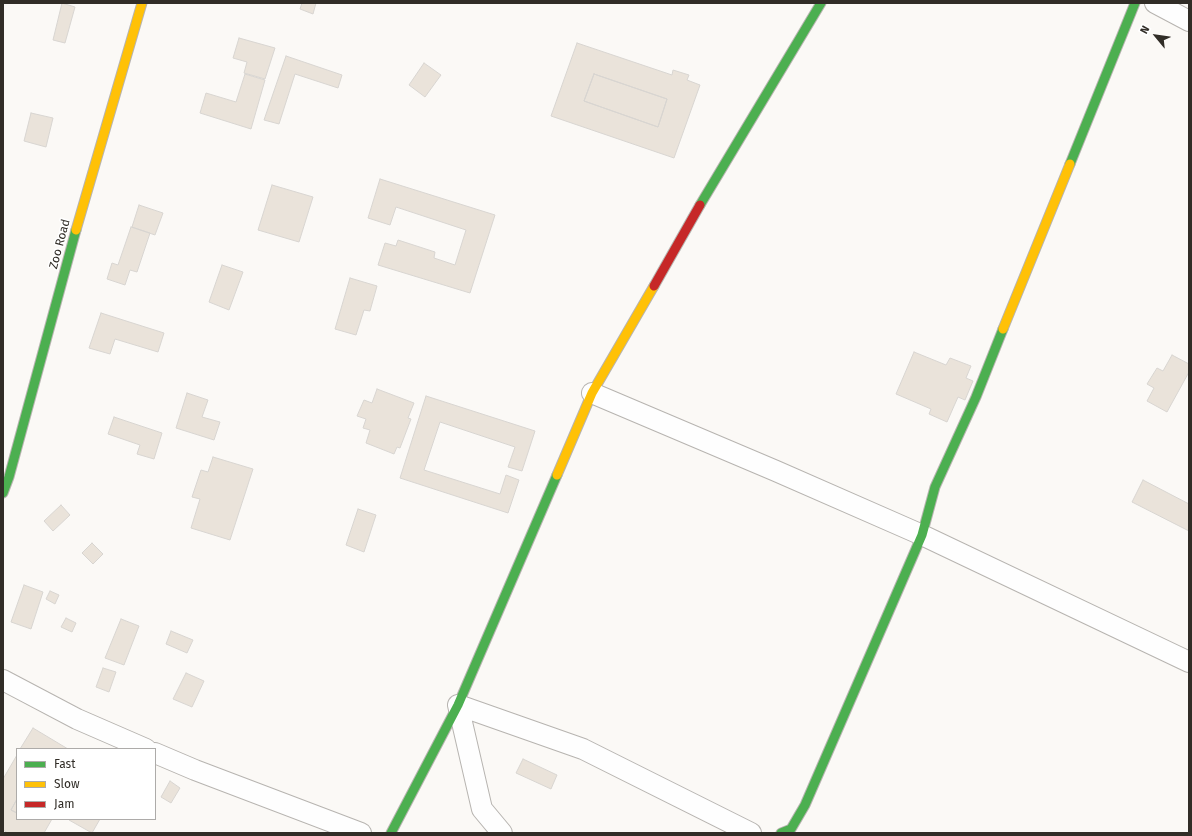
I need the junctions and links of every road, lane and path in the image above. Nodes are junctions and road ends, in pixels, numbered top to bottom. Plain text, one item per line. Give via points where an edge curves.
1 (142, 3) edge
2 (821, 3) edge
3 (1135, 3) edge
4 (1156, 3) edge
5 (1189, 21) edge
6 (592, 393) junction
7 (3, 493) edge
8 (922, 535) junction
9 (1189, 662) edge
10 (3, 680) edge
11 (458, 705) junction
12 (144, 748) edge
13 (156, 753) edge
14 (361, 833) edge
15 (391, 833) edge
16 (502, 833) edge
17 (751, 833) edge
18 (781, 833) edge

1 - 7 street, Zoo Road
2 - 6 street via 700,205
3 - 8 street via 976,397 935,487
4 - 5 street
6 - 8 street
6 - 11 street
8 - 9 street
8 - 18 street via 805,805 791,829
10 - 12 street via 77,719
11 - 15 street
11 - 16 street via 482,809
11 - 17 street via 583,749
13 - 14 street

